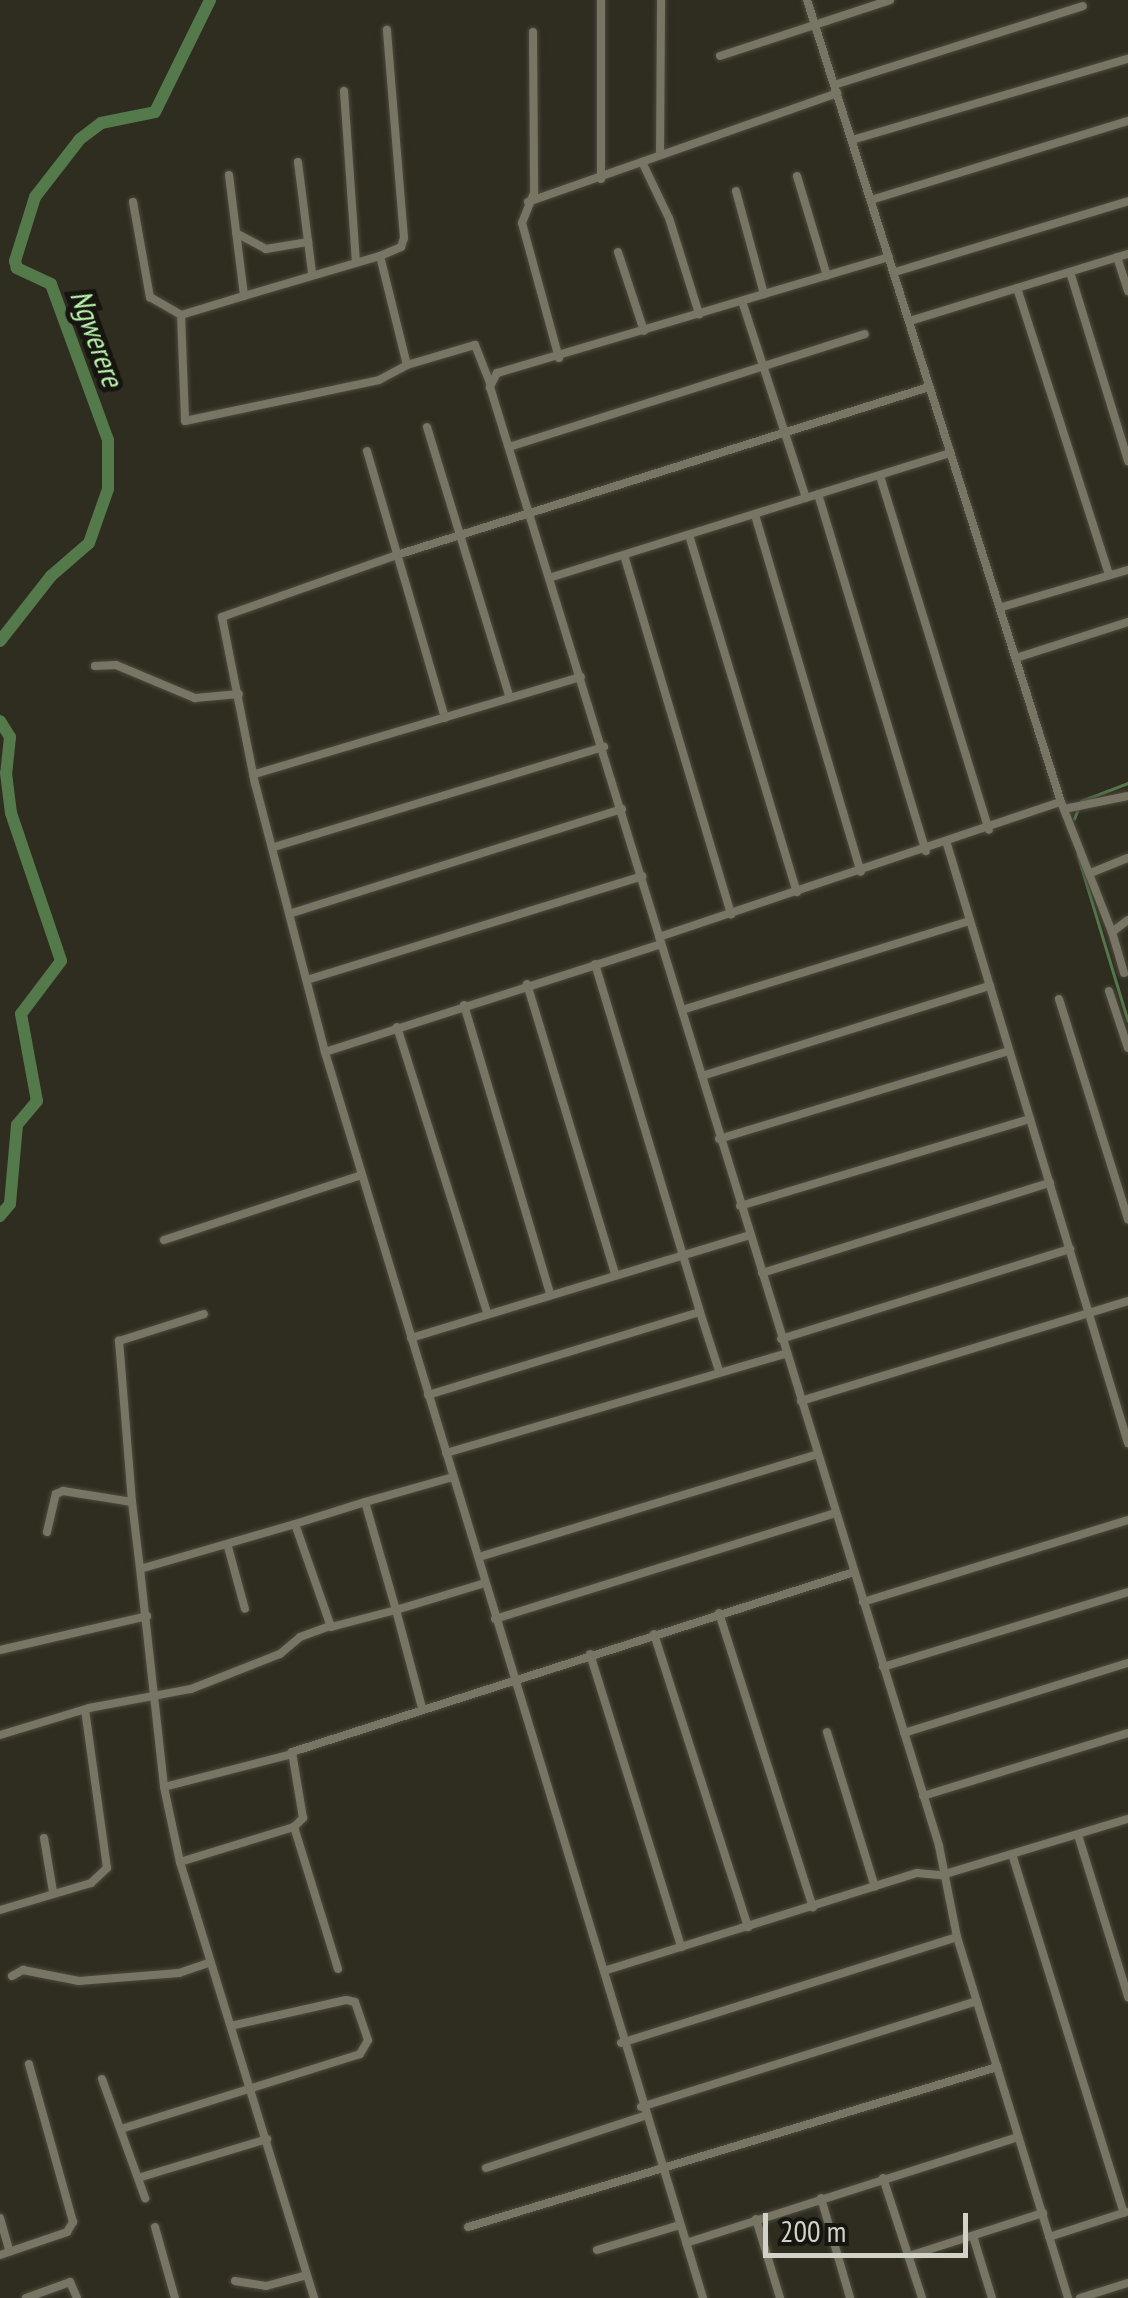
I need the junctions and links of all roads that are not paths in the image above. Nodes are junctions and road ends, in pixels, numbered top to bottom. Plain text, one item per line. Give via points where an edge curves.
1 (601, 0) edge
2 (662, 0) edge
3 (806, 0) edge
4 (890, 0) edge
5 (1084, 6) dead end
6 (813, 23) junction
7 (387, 30) dead end
8 (532, 32) dead end
9 (720, 56) dead end
10 (1128, 58) edge
11 (836, 89) junction
12 (344, 91) dead end
13 (1128, 121) edge
14 (852, 140) junction
15 (660, 154) junction
16 (298, 162) dead end
17 (642, 162) junction
18 (228, 175) dead end
19 (796, 176) dead end
20 (600, 179) junction
21 (736, 191) dead end
22 (871, 200) junction
23 (1128, 201) edge
24 (133, 202) dead end
25 (528, 202) junction
26 (236, 234) junction
27 (308, 242) junction
28 (618, 252) dead end
29 (1128, 254) edge
30 (380, 256) junction
31 (889, 257) junction
32 (1118, 257) junction
33 (356, 261) junction
34 (894, 272) junction
35 (1070, 272) junction
36 (312, 273) junction
37 (827, 276) junction
38 (1017, 288) junction
39 (1128, 290) edge
40 (764, 294) junction
41 (244, 296) junction
42 (742, 301) junction
43 (180, 314) junction
44 (699, 314) junction
45 (910, 321) junction
46 (644, 332) junction
47 (865, 334) dead end
48 (559, 358) junction
49 (408, 365) junction
50 (762, 369) junction
51 (490, 382) junction
52 (930, 386) junction
53 (427, 427) dead end
54 (785, 434) junction
55 (512, 446) junction
56 (367, 451) dead end
57 (949, 453) junction
58 (1128, 461) edge
59 (880, 476) junction
60 (818, 494) junction
61 (806, 498) junction
62 (532, 513) junction
63 (755, 515) junction
64 (689, 535) junction
65 (459, 536) junction
66 (396, 554) junction
67 (624, 556) junction
68 (1128, 570) edge
69 (1109, 575) junction
70 (552, 577) junction
71 (1002, 607) junction
72 (1128, 622) edge
73 (1016, 658) junction
74 (96, 666) dead end
75 (581, 677) junction
76 (239, 694) junction
77 (510, 698) junction
78 (445, 718) junction
79 (604, 747) junction
80 (255, 774) junction
81 (1128, 796) edge
82 (1063, 806) junction
83 (622, 809) junction
84 (989, 830) junction
85 (947, 844) junction
86 (274, 846) junction
87 (926, 851) junction
88 (1128, 858) edge
89 (861, 872) junction
90 (1092, 872) junction
91 (642, 876) junction
92 (797, 892) junction
93 (292, 913) junction
94 (731, 914) junction
95 (1128, 920) edge
96 (969, 921) junction
97 (1112, 932) junction
98 (660, 941) junction
99 (595, 964) junction
100 (1126, 972) edge
101 (310, 978) junction
102 (527, 984) junction
103 (1128, 984) edge
104 (990, 986) junction
105 (1109, 991) dead end
106 (1058, 999) dead end
107 (464, 1005) junction
108 (682, 1010) junction
109 (397, 1027) junction
110 (1128, 1048) edge
111 (1008, 1051) junction
112 (325, 1052) junction
113 (702, 1076) junction
114 (1030, 1119) junction
115 (719, 1139) junction
116 (362, 1175) junction
117 (1050, 1183) junction
118 (740, 1206) junction
119 (1128, 1219) edge
120 (750, 1234) junction
121 (164, 1240) dead end
122 (1070, 1248) junction
123 (680, 1254) junction
124 (616, 1273) junction
125 (762, 1274) junction
126 (550, 1292) junction
127 (1128, 1301) edge
128 (487, 1312) junction
129 (700, 1312) junction
130 (1088, 1313) junction
131 (204, 1314) dead end
132 (411, 1338) junction
133 (781, 1339) junction
134 (785, 1354) junction
135 (719, 1372) junction
136 (428, 1395) junction
137 (801, 1401) junction
138 (1128, 1442) edge
139 (446, 1453) junction
140 (818, 1454) junction
141 (453, 1477) junction
142 (132, 1502) junction
143 (365, 1502) junction
144 (836, 1513) junction
145 (1128, 1520) edge
146 (295, 1524) junction
147 (46, 1532) dead end
148 (228, 1547) junction
149 (479, 1558) junction
150 (140, 1569) junction
151 (854, 1572) junction
152 (486, 1583) junction
153 (1128, 1592) edge
154 (863, 1602) junction
155 (245, 1610) dead end
156 (396, 1610) junction
157 (719, 1614) junction
158 (147, 1616) junction
159 (495, 1619) junction
160 (330, 1626) junction
161 (654, 1634) junction
162 (0, 1650) edge
163 (590, 1654) junction
164 (1128, 1663) edge
165 (884, 1667) junction
166 (516, 1677) junction
167 (154, 1696) junction
168 (422, 1708) junction
169 (85, 1710) junction
170 (827, 1732) dead end
171 (904, 1733) junction
172 (1128, 1734) edge
173 (0, 1735) edge
174 (289, 1754) junction
175 (164, 1787) junction
176 (923, 1796) junction
177 (1128, 1819) edge
178 (294, 1827) junction
179 (1078, 1835) junction
180 (44, 1838) dead end
181 (1012, 1854) junction
182 (180, 1862) junction
183 (942, 1875) junction
184 (875, 1887) junction
185 (53, 1892) junction
186 (812, 1907) junction
187 (0, 1910) edge
188 (748, 1927) junction
189 (957, 1937) junction
190 (681, 1948) junction
191 (208, 1963) junction
192 (338, 1969) dead end
193 (608, 1970) junction
194 (12, 1976) dead end
195 (1128, 1998) edge
196 (977, 2001) junction
197 (231, 2026) junction
198 (621, 2043) junction
199 (29, 2064) dead end
200 (998, 2067) junction
201 (102, 2079) dead end
202 (254, 2089) junction
203 (642, 2112) junction
204 (121, 2129) junction
205 (1020, 2137) junction
206 (267, 2140) junction
207 (486, 2168) dead end
208 (662, 2171) junction
209 (138, 2178) junction
210 (883, 2178) junction
211 (145, 2198) dead end
212 (821, 2198) junction
213 (1126, 2212) edge
214 (1042, 2214) junction
215 (0, 2218) edge
216 (756, 2219) junction
217 (680, 2225) junction
218 (468, 2227) dead end
219 (155, 2228) dead end
220 (973, 2236) junction
221 (1049, 2237) junction
222 (686, 2242) junction
223 (598, 2250) dead end
224 (10, 2252) junction
225 (0, 2255) edge
226 (909, 2256) junction
227 (307, 2275) junction
228 (236, 2280) dead end
229 (1128, 2283) edge
230 (26, 2298) edge
231 (77, 2298) edge
232 (174, 2298) edge
233 (314, 2298) edge
234 (703, 2298) edge
235 (780, 2298) edge
236 (850, 2298) edge
237 (922, 2298) edge
238 (992, 2298) edge
239 (1068, 2298) edge
240 (1080, 2298) edge

1 - 20 street
2 - 15 street
3 - 6 street
4 - 6 street
5 - 11 street
6 - 9 street
6 - 11 street
7 - 30 street via 404,238 401,247
8 - 25 street via 534,193
10 - 14 street
11 - 14 street
11 - 15 street
12 - 33 street
13 - 22 street
14 - 22 street
15 - 17 street
16 - 27 street
17 - 20 street
17 - 44 street via 669,218
18 - 26 street
19 - 37 street
20 - 25 street
21 - 40 street
22 - 31 street
23 - 34 street
24 - 43 street via 150,297
25 - 48 street via 522,223
26 - 27 street via 266,249
26 - 41 street
27 - 36 street
28 - 46 street
29 - 32 street
30 - 33 street
30 - 49 street
31 - 34 street
31 - 37 street
32 - 35 street
32 - 39 street
33 - 36 street
34 - 45 street
35 - 38 street
35 - 58 street
36 - 41 street
37 - 40 street
38 - 45 street
38 - 69 street
40 - 42 street
41 - 43 street
42 - 44 street
42 - 50 street
43 - 49 street via 185,421 379,380
44 - 46 street
45 - 52 street
46 - 48 street
47 - 50 street
48 - 51 street via 497,372
49 - 51 street via 468,344 479,350
50 - 54 street
50 - 55 street
51 - 55 street
52 - 54 street
52 - 57 street
53 - 65 street
54 - 61 street
54 - 62 street
55 - 62 street
56 - 66 street
57 - 59 street
57 - 71 street
59 - 60 street
59 - 84 street
60 - 61 street
60 - 87 street
61 - 63 street
62 - 65 street
62 - 70 street
63 - 64 street
63 - 89 street
64 - 67 street
64 - 92 street
65 - 66 street
65 - 77 street
66 - 76 street via 226,610 222,622
66 - 78 street
67 - 70 street
67 - 94 street
68 - 69 street
69 - 71 street
70 - 75 street
71 - 73 street
72 - 73 street
73 - 82 street
74 - 76 street via 116,666 195,698
75 - 77 street
75 - 79 street
76 - 80 street
77 - 78 street
78 - 80 street
79 - 83 street
79 - 86 street
80 - 86 street
81 - 82 street
82 - 84 street
82 - 90 street
83 - 91 street
83 - 93 street
84 - 85 street
85 - 87 street
85 - 96 street
86 - 93 street
87 - 89 street
88 - 90 street
89 - 92 street
90 - 97 street
91 - 98 street
91 - 101 street
92 - 94 street
93 - 101 street
94 - 98 street
95 - 97 street
96 - 104 street
96 - 108 street
97 - 100 street
98 - 99 street
98 - 108 street
99 - 102 street
99 - 123 street
100 - 103 street
101 - 112 street
102 - 107 street
102 - 124 street
104 - 111 street
104 - 113 street
105 - 110 street
106 - 119 street
107 - 109 street
107 - 126 street
108 - 113 street
109 - 112 street
109 - 128 street
111 - 114 street
111 - 115 street
112 - 116 street
113 - 115 street
114 - 117 street
114 - 118 street
115 - 118 street
116 - 121 street
116 - 132 street
117 - 122 street
117 - 125 street
118 - 120 street
120 - 123 street
120 - 125 street
122 - 130 street
122 - 133 street
123 - 124 street
123 - 129 street
124 - 126 street
125 - 133 street
126 - 128 street
127 - 130 street
128 - 132 street
129 - 135 street
129 - 136 street
130 - 137 street
130 - 138 street
131 - 142 street via 119,1342
132 - 136 street
133 - 134 street
134 - 135 street
134 - 137 street
135 - 139 street
136 - 139 street
137 - 140 street
139 - 141 street
140 - 144 street
140 - 149 street
141 - 143 street
141 - 149 street
142 - 147 street via 58,1492
142 - 150 street
143 - 146 street
143 - 156 street
144 - 151 street
144 - 159 street
145 - 154 street
146 - 148 street
146 - 160 street
148 - 150 street
148 - 155 street
149 - 152 street
150 - 158 street
151 - 154 street
151 - 157 street
152 - 156 street
152 - 159 street
153 - 165 street
154 - 165 street
156 - 160 street
156 - 168 street
157 - 161 street
157 - 186 street
158 - 162 street
158 - 167 street
159 - 166 street
160 - 167 street via 254,1666
161 - 163 street
161 - 188 street
163 - 166 street
163 - 190 street
164 - 171 street
165 - 171 street
166 - 168 street
166 - 193 street
167 - 169 street
167 - 175 street
168 - 174 street
169 - 173 street
169 - 185 street via 107,1868 91,1882
170 - 184 street
171 - 176 street
172 - 176 street
174 - 175 street
174 - 178 street via 302,1818
175 - 182 street
176 - 183 street
177 - 179 street
178 - 182 street
178 - 192 street
179 - 181 street
179 - 195 street
180 - 185 street
181 - 183 street
181 - 213 street
182 - 191 street
183 - 184 street via 917,1872
183 - 189 street
184 - 186 street
185 - 187 street
186 - 188 street
188 - 190 street
189 - 196 street
189 - 198 street
190 - 193 street
191 - 194 street via 178,1974 78,1981 23,1970
191 - 197 street
193 - 198 street via 603,1987
196 - 200 street
196 - 203 street
197 - 202 street
197 - 202 street via 336,2000 355,2002 364,2020 368,2040 360,2054
198 - 203 street
199 - 224 street via 73,2222 68,2232
200 - 205 street
200 - 208 street
201 - 204 street
202 - 204 street
202 - 206 street
203 - 207 street
203 - 208 street
204 - 209 street
205 - 210 street
205 - 214 street
206 - 209 street
206 - 227 street
208 - 217 street
208 - 218 street
209 - 211 street
210 - 212 street
210 - 226 street
212 - 216 street
212 - 236 street
213 - 221 street
214 - 220 street
214 - 221 street
215 - 224 street
216 - 222 street
216 - 235 street
217 - 222 street
217 - 223 street
219 - 232 street
220 - 226 street
220 - 238 street
221 - 239 street
222 - 234 street
224 - 225 street
226 - 237 street
227 - 228 street via 266,2286
227 - 233 street
229 - 240 street
230 - 231 street via 70,2282

